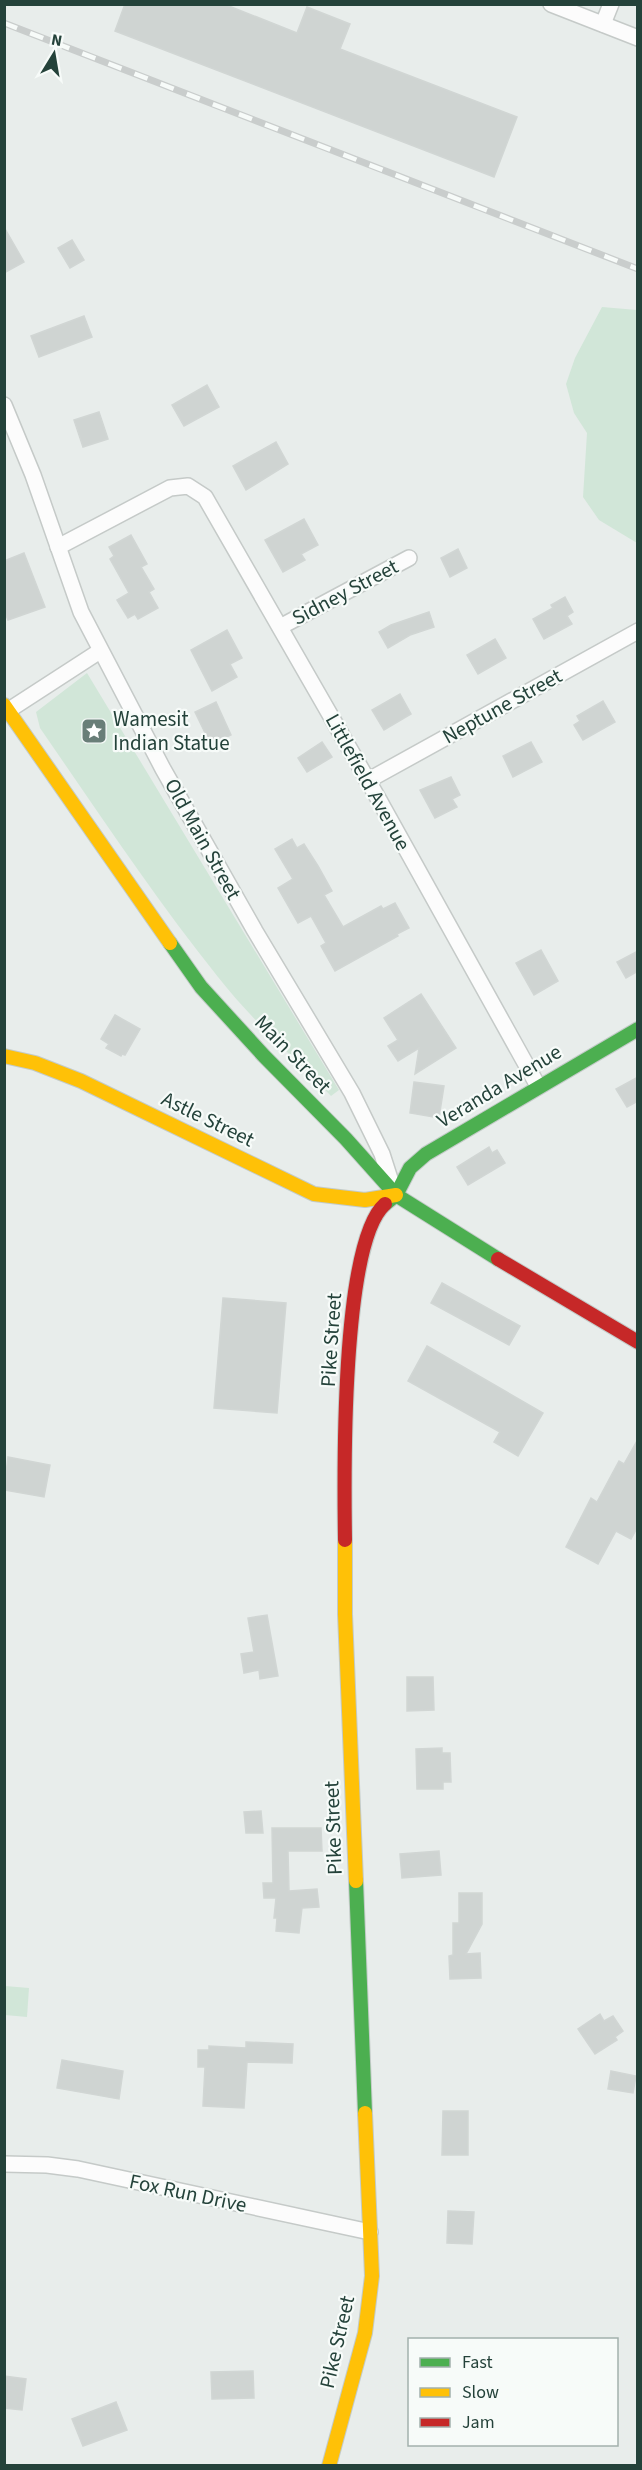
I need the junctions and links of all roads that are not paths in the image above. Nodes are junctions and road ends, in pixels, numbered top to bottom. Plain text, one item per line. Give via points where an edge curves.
1 (551, 4) edge
2 (611, 4) edge
3 (603, 24) junction
4 (638, 38) edge
5 (4, 405) edge
6 (58, 547) junction
7 (409, 558) dead end
8 (280, 627) junction
9 (638, 631) edge
10 (100, 651) junction
11 (7, 707) edge
12 (368, 781) junction
13 (638, 1029) edge
14 (4, 1056) edge
15 (538, 1086) junction
16 (396, 1195) junction
17 (638, 1342) edge
18 (4, 2164) edge
19 (370, 2232) junction
20 (329, 2466) edge

1 - 3 street
2 - 3 street
3 - 4 street
5 - 6 street, Old Main Street
6 - 8 street, Littlefield Avenue via 170,488 188,486 205,497
6 - 10 street, Old Main Street via 81,612
7 - 8 street, Sidney Street
8 - 12 street, Littlefield Avenue
9 - 12 street, Neptune Street
10 - 11 street
10 - 16 street, Old Main Street via 255,931 352,1093 382,1154
11 - 16 street, Main Street via 201,987
12 - 15 street, Littlefield Avenue
13 - 15 street, Veranda Avenue
14 - 16 street, Astle Street via 81,1081 314,1194 364,1200
15 - 16 street, Veranda Avenue via 426,1154 410,1168
16 - 17 street, Main Street via 454,1234
16 - 19 street, Pike Street via 373,1221 361,1257 351,1330 344,1486 345,1614
18 - 19 street, Fox Run Drive via 78,2169
19 - 20 street, Pike Street via 372,2276 365,2333

